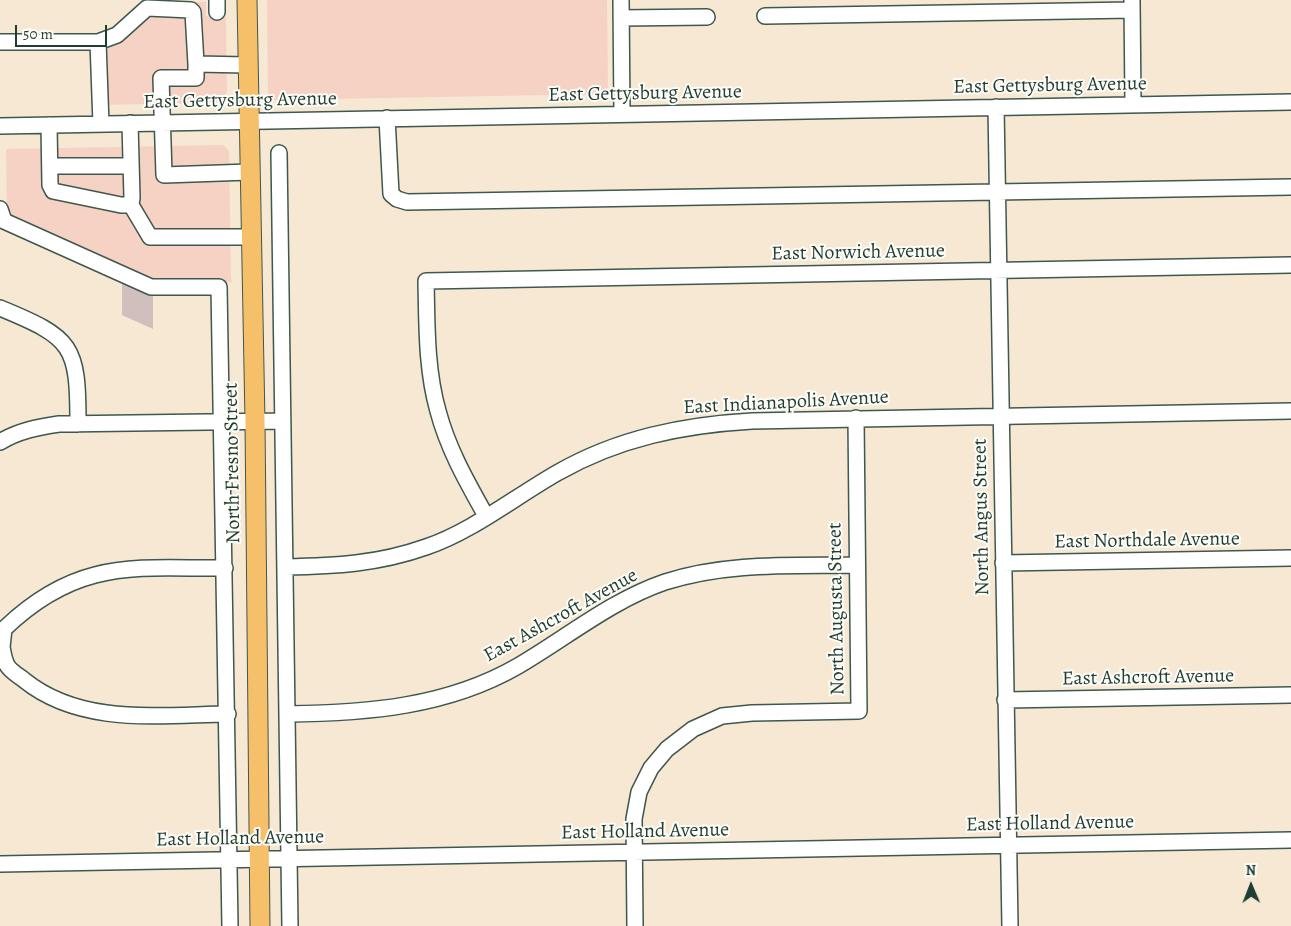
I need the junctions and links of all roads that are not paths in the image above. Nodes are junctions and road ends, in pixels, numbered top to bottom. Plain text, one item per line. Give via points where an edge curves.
1 (247, 0) edge
2 (621, 0) edge
3 (1132, 5) edge
4 (764, 16) dead end
5 (708, 17) dead end
6 (621, 18) junction
7 (0, 42) edge
8 (98, 42) junction
9 (196, 64) junction
10 (247, 65) junction
11 (1291, 102) edge
12 (1134, 104) junction
13 (996, 107) junction
14 (622, 114) junction
15 (387, 118) junction
16 (248, 121) junction
17 (130, 123) junction
18 (101, 124) junction
19 (162, 124) junction
20 (50, 125) junction
21 (0, 126) edge
22 (279, 153) dead end
23 (50, 166) junction
24 (131, 166) junction
25 (249, 172) junction
26 (1291, 187) edge
27 (997, 192) junction
28 (131, 205) junction
29 (0, 209) edge
30 (251, 237) junction
31 (1291, 265) edge
32 (998, 270) junction
33 (0, 308) edge
34 (1291, 411) edge
35 (1000, 417) junction
36 (856, 418) junction
37 (255, 421) junction
38 (282, 421) junction
39 (222, 422) junction
40 (78, 424) junction
41 (0, 442) edge
42 (486, 516) junction
43 (1291, 558) edge
44 (1003, 563) junction
45 (856, 565) junction
46 (285, 567) junction
47 (225, 568) junction
48 (1, 647) edge
49 (1291, 695) edge
50 (1005, 700) junction
51 (228, 714) junction
52 (287, 714) junction
53 (1291, 840) edge
54 (1008, 845) junction
55 (634, 852) junction
56 (290, 858) junction
57 (259, 859) junction
58 (229, 860) junction
59 (0, 864) edge
60 (230, 926) edge
61 (260, 926) edge
62 (290, 926) edge
63 (636, 926) edge
64 (1010, 926) edge

1 - 10 main road, North Fresno Street
2 - 6 street
3 - 4 street
3 - 12 street
5 - 6 street
6 - 14 street
7 - 8 street
8 - 9 street via 117,35 147,8 191,10
8 - 18 street
9 - 10 street
9 - 19 street via 196,78 161,78
10 - 16 main road, North Fresno Street
11 - 12 street, East Gettysburg Avenue
12 - 13 street, East Gettysburg Avenue
13 - 14 street, East Gettysburg Avenue
13 - 27 street, North Angus Street
14 - 15 street, East Gettysburg Avenue
15 - 16 street, East Gettysburg Avenue
15 - 27 street via 391,194 407,202
16 - 19 street, East Gettysburg Avenue
16 - 25 main road, North Fresno Street
17 - 18 street, East Gettysburg Avenue
17 - 19 street, East Gettysburg Avenue
17 - 24 street
18 - 20 street, East Gettysburg Avenue
19 - 25 street via 164,175
20 - 21 street, East Gettysburg Avenue
20 - 23 street
22 - 38 street
23 - 24 street
23 - 28 street via 53,191 121,206
24 - 28 street
25 - 30 main road, North Fresno Street
26 - 27 street
27 - 32 street, North Angus Street
28 - 30 street via 150,238
29 - 39 street, North Fresno Street via 4,221 151,287 219,287
30 - 37 main road, North Fresno Street
31 - 32 street, East Norwich Avenue
32 - 35 street, North Angus Street
32 - 42 street, East Norwich Avenue via 426,281 429,368 437,410 461,472
33 - 40 street via 41,325 66,346 78,381
34 - 35 street, East Indianapolis Avenue
35 - 36 street, East Indianapolis Avenue
35 - 44 street, North Angus Street
36 - 42 street, East Indianapolis Avenue via 713,423 635,438 595,453
36 - 45 street, North Augusta Street
37 - 38 street
37 - 39 street
37 - 57 main road, North Fresno Street
38 - 46 street
39 - 40 street
39 - 47 street, North Fresno Street
40 - 41 street via 34,428
42 - 46 street, East Indianapolis Avenue via 428,547 390,559 346,566
43 - 44 street, East Northdale Avenue
44 - 50 street, North Angus Street
45 - 52 street, East Ashcroft Avenue via 755,566 692,574 634,595 516,667 467,689 433,700 390,708 349,713
45 - 55 street, North Augusta Street via 859,711 722,716 693,729 667,749 651,768 639,792 634,819
46 - 52 street
47 - 48 street via 136,570 96,575 59,589 27,607 4,628
47 - 51 street, North Fresno Street
48 - 51 street via 7,666 62,704 100,713 136,716
49 - 50 street, East Ashcroft Avenue
50 - 54 street, North Angus Street
51 - 58 street, North Fresno Street
52 - 56 street
53 - 54 street, East Holland Avenue
54 - 55 street, East Holland Avenue
54 - 64 street, North Angus Street
55 - 56 street, East Holland Avenue
55 - 63 street, North Augusta Street
56 - 57 street, East Holland Avenue
56 - 62 street
57 - 58 street, East Holland Avenue
57 - 61 main road, North Fresno Street
58 - 59 street, East Holland Avenue
58 - 60 street, North Fresno Street

